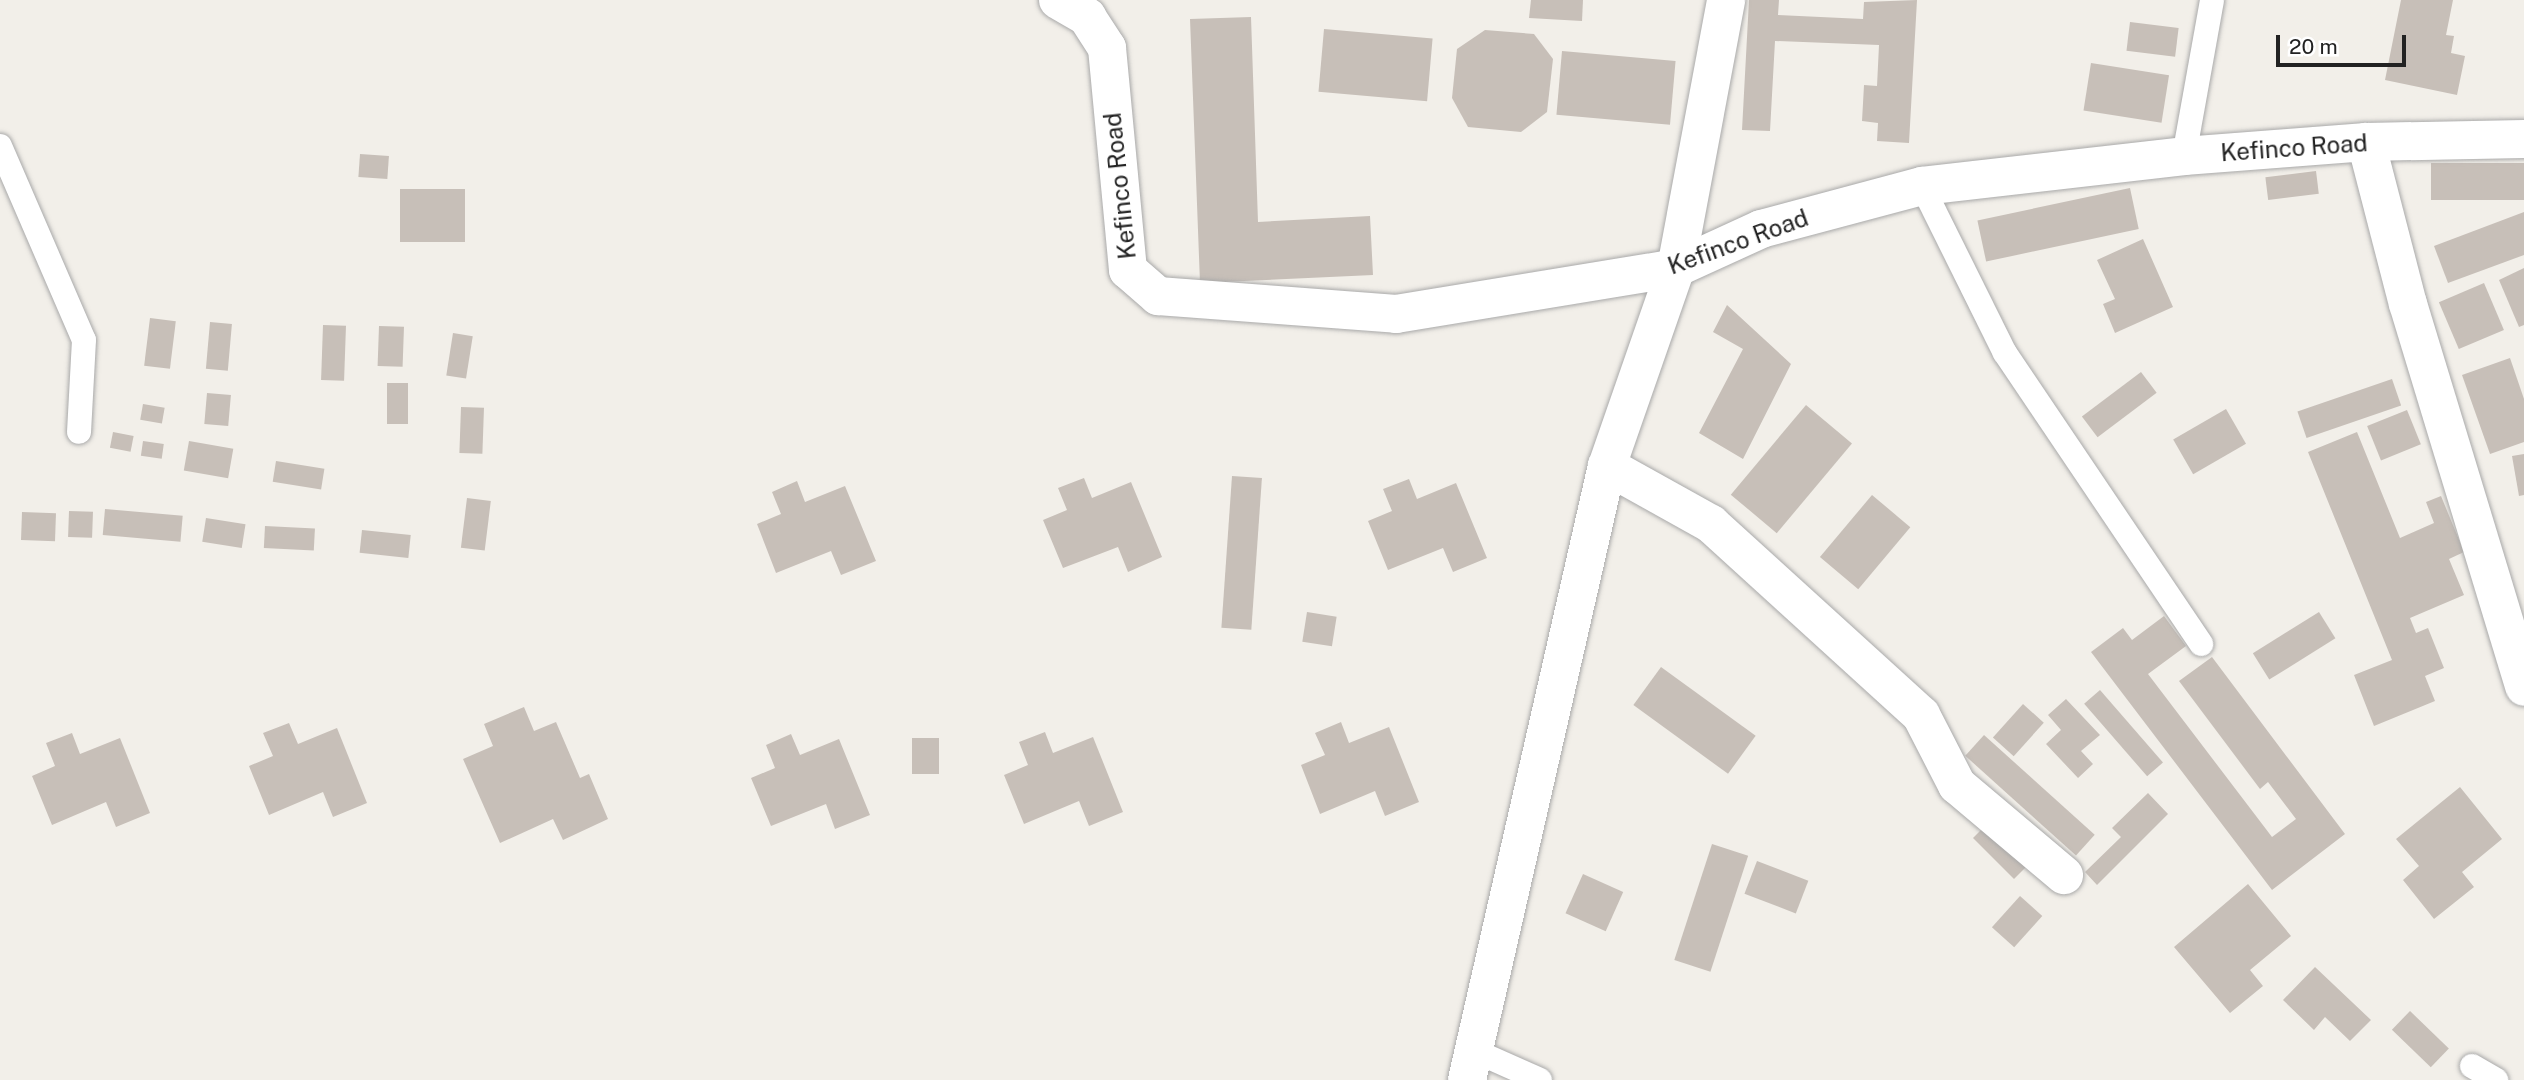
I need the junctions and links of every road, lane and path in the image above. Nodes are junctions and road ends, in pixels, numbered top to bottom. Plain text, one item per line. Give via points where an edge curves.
1 (1058, 0) edge
2 (1726, 0) edge
3 (2213, 0) edge
4 (2524, 139) edge
5 (2366, 142) junction
6 (0, 146) edge
7 (2184, 156) junction
8 (1922, 186) junction
9 (1676, 268) junction
10 (79, 432) dead end
11 (1607, 466) junction
12 (2201, 644) dead end
13 (2524, 687) edge
14 (2064, 875) dead end
15 (1471, 1065) edge
16 (2472, 1066) dead end
17 (1540, 1080) edge
18 (2496, 1080) edge

1 - 9 street, Kefinco Road via 1087,17 1107,48 1128,270 1158,296 1396,314
2 - 9 street
3 - 7 lane
4 - 5 street, Kefinco Road
5 - 7 street, Kefinco Road
5 - 13 street via 2408,304
6 - 10 lane via 84,340
7 - 8 street, Kefinco Road
8 - 9 street, Kefinco Road via 1761,229
8 - 12 lane via 2005,353
9 - 11 street
11 - 14 street via 1711,524 1921,715 1957,785
11 - 15 street
15 - 17 lane
16 - 18 lane

